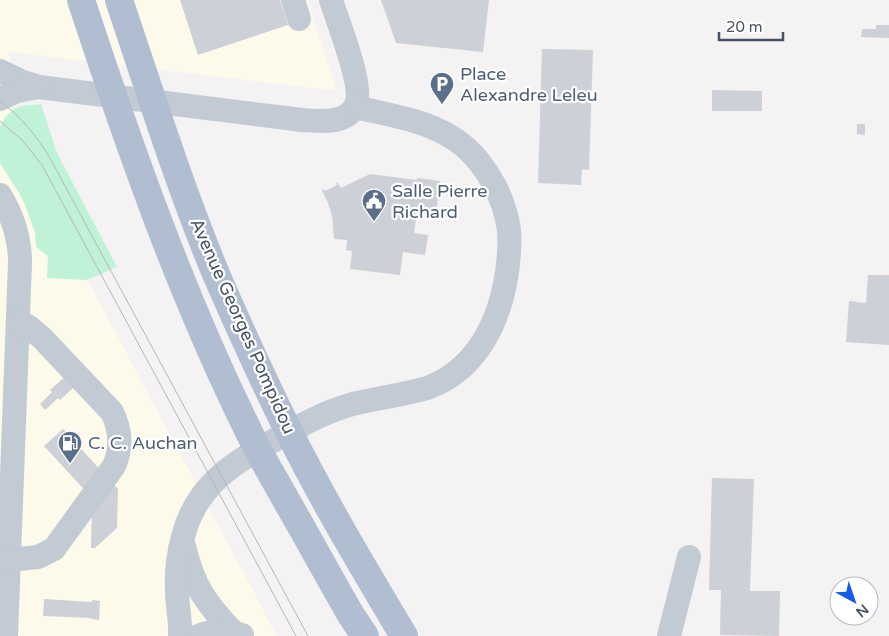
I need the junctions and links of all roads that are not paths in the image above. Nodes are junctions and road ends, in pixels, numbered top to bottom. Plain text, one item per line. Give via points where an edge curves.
1 (81, 0) edge
2 (119, 0) edge
3 (331, 0) edge
4 (0, 71) edge
5 (39, 87) junction
6 (0, 98) edge
7 (356, 107) junction
8 (0, 195) edge
9 (18, 321) junction
10 (289, 432) junction
11 (257, 450) junction
12 (182, 538) junction
13 (689, 557) dead end
14 (9, 560) junction
15 (240, 634) edge
16 (6, 636) edge
17 (180, 636) edge
18 (198, 636) edge
19 (364, 636) edge
20 (404, 636) edge
21 (668, 636) edge

1 - 11 main road, Avenue Georges Pompidou via 165,238 196,316
2 - 10 main road, Avenue Georges Pompidou via 200,234
3 - 7 street via 354,72 358,97
4 - 5 street
5 - 6 street
5 - 7 street via 320,122 344,117
7 - 10 street via 441,131 465,147 481,164 503,206 509,229 504,292 484,342 458,371 438,384 353,404
8 - 9 street via 20,250
9 - 14 street
9 - 14 street via 42,338 112,412 120,452 114,466 54,550 38,557
10 - 11 street
10 - 20 main road, Avenue Georges Pompidou
11 - 12 street via 228,468 210,485 189,516
11 - 19 main road, Avenue Georges Pompidou
12 - 15 street via 203,597
12 - 17 street via 176,577
13 - 21 street
14 - 16 street
15 - 18 street via 218,631

